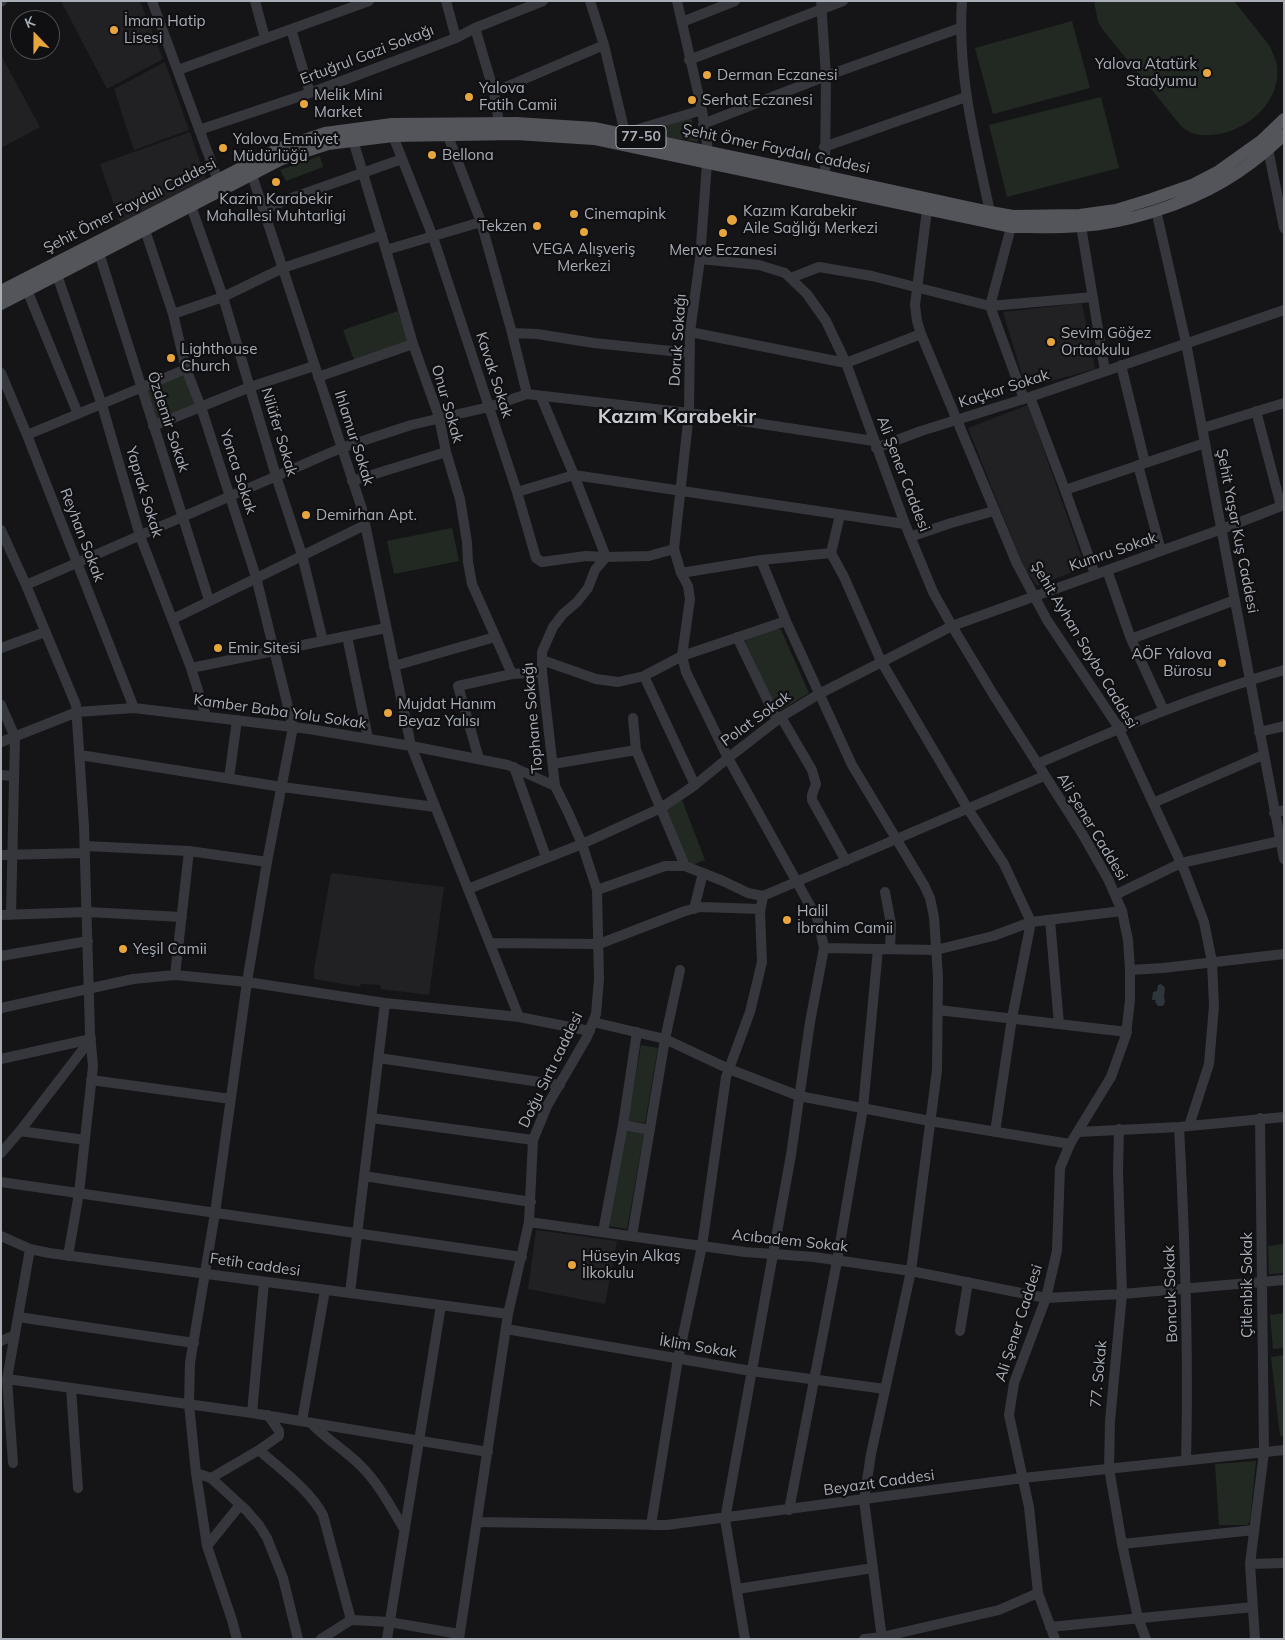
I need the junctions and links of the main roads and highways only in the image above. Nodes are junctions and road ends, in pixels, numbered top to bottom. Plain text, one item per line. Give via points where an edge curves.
1 (1284, 119) edge
2 (1284, 135) edge
3 (708, 157) junction
4 (220, 185) junction
5 (1154, 205) junction
6 (1, 291) edge
7 (1, 304) edge

1 - 5 main road, Şehit Ömer Faydalı Caddesi / 77-50 via 1261,141 1219,171
2 - 5 main road, Şehit Ömer Faydalı Caddesi / 77-50 via 1225,181 1197,196
3 - 4 main road, Şehit Ömer Faydalı Caddesi / 77-50 via 594,139 516,134 393,136 328,144
3 - 4 main road, Şehit Ömer Faydalı Caddesi / 77-50 via 625,133 595,128 516,123 392,124 325,133 278,149
3 - 5 main road, Şehit Ömer Faydalı Caddesi / 77-50 via 825,176 1013,216 1080,215
3 - 5 main road, Şehit Ömer Faydalı Caddesi / 77-50 via 1011,227 1081,226 1118,221
4 - 6 main road, Şehit Ömer Faydalı Caddesi / 77-50
4 - 7 main road, Şehit Ömer Faydalı Caddesi / 77-50 via 191,206

